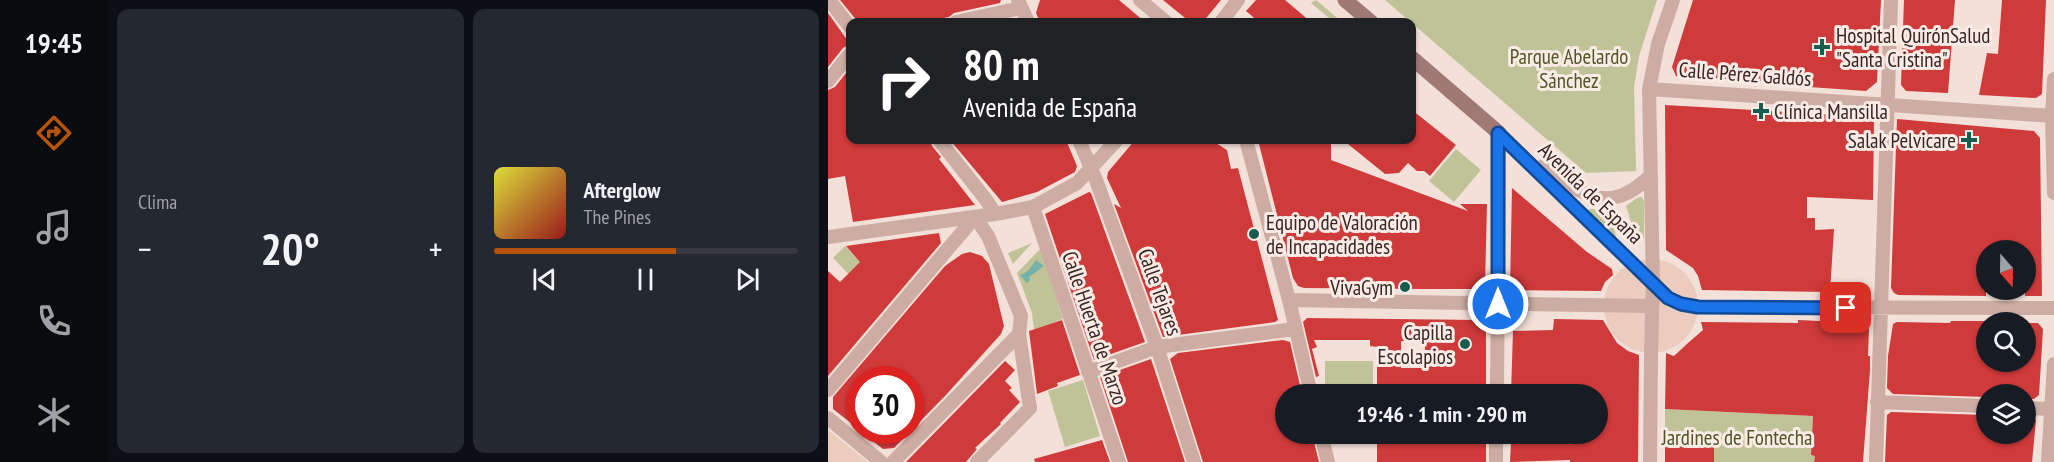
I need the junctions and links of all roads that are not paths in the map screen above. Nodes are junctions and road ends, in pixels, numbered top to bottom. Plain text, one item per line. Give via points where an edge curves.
1 (829, 0) edge
2 (1140, 0) edge
3 (1238, 0) edge
4 (1345, 0) edge
5 (1673, 0) edge
6 (1891, 0) edge
7 (1019, 4) edge
8 (970, 18) edge
9 (1026, 18) edge
10 (1161, 18) edge
11 (1224, 18) edge
12 (1366, 18) edge
13 (846, 22) edge
14 (846, 59) edge
15 (1416, 61) edge
16 (2054, 80) edge
17 (828, 81) edge
18 (1649, 89) junction
19 (1887, 104) junction
20 (2053, 116) edge
21 (1498, 133) junction
22 (942, 144) edge
23 (1081, 144) edge
24 (1113, 144) edge
25 (1247, 144) edge
26 (1091, 167) junction
27 (1651, 175) junction
28 (2054, 193) edge
29 (1033, 207) junction
30 (995, 214) junction
31 (975, 217) junction
32 (835, 236) edge
33 (828, 249) edge
34 (1653, 284) junction
35 (1289, 300) junction
36 (1498, 304) junction
37 (1652, 306) junction
38 (2054, 308) edge
39 (1881, 309) junction
40 (1295, 329) junction
41 (1019, 334) junction
42 (1157, 347) junction
43 (2054, 363) edge
44 (1088, 372) junction
45 (1309, 384) edge
46 (1497, 384) edge
47 (828, 390) edge
48 (1877, 402) junction
49 (1976, 406) edge
50 (2036, 408) edge
51 (2051, 409) junction
52 (828, 418) edge
53 (1324, 444) edge
54 (1496, 444) edge
55 (881, 462) edge
56 (893, 462) edge
57 (977, 462) edge
58 (1119, 462) edge
59 (1194, 462) edge
60 (1328, 462) edge
61 (1496, 462) edge
62 (1650, 462) edge
63 (1876, 462) edge
64 (2048, 462) edge

1 - 13 street
2 - 10 street
3 - 11 street
4 - 12 main road
5 - 18 street
6 - 19 street
7 - 8 street
7 - 9 street
14 - 17 street
15 - 21 main road, Avenida de España
16 - 20 street
18 - 19 street, Calle Pérez Galdós
18 - 27 street
19 - 20 street, Calle Pérez Galdós
19 - 39 street
20 - 28 street
21 - 27 street, Avenida de España via 1589,196 1619,198
21 - 34 street, Avenida de España
21 - 36 street
22 - 30 street
23 - 26 street, Calle Tejares
24 - 26 street
25 - 35 street
26 - 29 street via 1077,183
26 - 42 street, Calle Tejares
27 - 34 street
29 - 30 street
29 - 44 street, Calle Huerta de Marzo
30 - 31 street
31 - 32 street
31 - 41 street via 988,236 1017,305 1021,316
31 - 47 street
32 - 33 street
34 - 37 street
34 - 39 street, Avenida de España via 1668,298 1698,307
35 - 36 street
35 - 40 street
36 - 37 street
36 - 46 street
37 - 62 street
38 - 39 street, Avenida de España
39 - 48 street
40 - 42 street
40 - 45 street
41 - 56 street
41 - 57 street via 1030,408
42 - 44 street
42 - 59 street, Calle Tejares
43 - 51 street
44 - 58 street, Calle Huerta de Marzo
48 - 49 street
48 - 63 street
50 - 51 street
51 - 64 street
52 - 55 street
53 - 60 street
54 - 61 street

